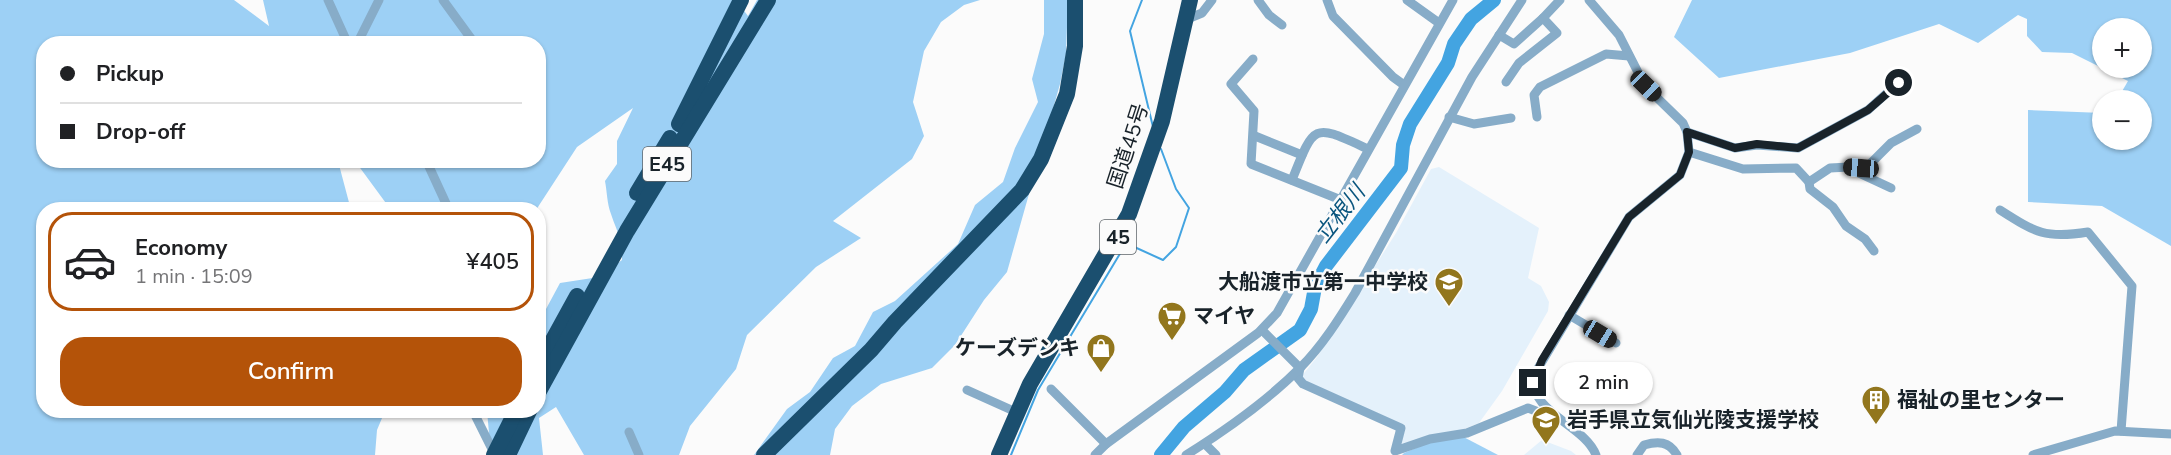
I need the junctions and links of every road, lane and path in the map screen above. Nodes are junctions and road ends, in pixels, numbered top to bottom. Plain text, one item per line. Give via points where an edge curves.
1 (328, 0) edge
2 (379, 0) edge
3 (443, 0) edge
4 (741, 0) edge
5 (756, 0) edge
6 (768, 0) edge
7 (778, 0) edge
8 (1075, 0) edge
9 (1083, 0) edge
10 (1190, 0) edge
11 (1212, 0) edge
12 (1258, 0) edge
13 (1327, 0) edge
14 (1407, 0) edge
15 (1453, 0) edge
16 (1522, 0) edge
17 (1560, 0) edge
18 (1588, 0) edge
19 (1544, 18) junction
20 (1185, 20) junction
21 (1438, 23) junction
22 (1282, 25) dead end
23 (1499, 35) junction
24 (344, 36) edge
25 (361, 36) edge
26 (469, 36) edge
27 (1629, 56) junction
28 (1253, 59) dead end
29 (1907, 75) dead end
30 (1506, 82) dead end
31 (1404, 85) junction
32 (1449, 117) junction
33 (1537, 117) dead end
34 (1511, 118) dead end
35 (684, 126) junction
36 (1917, 129) dead end
37 (1687, 132) junction
38 (1255, 136) junction
39 (1368, 149) junction
40 (1689, 152) junction
41 (1302, 155) junction
42 (1846, 167) junction
43 (430, 168) edge
44 (1292, 180) junction
45 (1809, 182) junction
46 (1891, 188) dead end
47 (1341, 200) junction
48 (445, 202) edge
49 (2000, 210) dead end
50 (1874, 251) dead end
51 (1569, 315) junction
52 (565, 328) junction
53 (1265, 334) junction
54 (1616, 343) dead end
55 (871, 350) junction
56 (546, 355) edge
57 (1298, 366) junction
58 (546, 374) edge
59 (1051, 389) dead end
60 (967, 390) dead end
61 (1016, 412) junction
62 (476, 418) edge
63 (512, 418) edge
64 (526, 418) edge
65 (1569, 425) junction
66 (2121, 431) junction
67 (629, 432) dead end
68 (2171, 434) edge
69 (1204, 444) junction
70 (1102, 451) edge
71 (493, 453) edge
72 (1394, 453) edge
73 (508, 455) edge
74 (639, 455) edge
75 (764, 455) edge
76 (999, 455) edge
77 (1186, 455) edge
78 (1216, 455) edge
79 (1596, 455) edge
80 (1637, 455) edge
81 (1677, 455) edge
82 (2033, 455) edge

1 - 24 street
2 - 25 street
3 - 26 street
4 - 35 highway
5 - 35 highway, E45
6 - 35 highway, E45
7 - 35 highway
8 - 55 highway via 1071,75 1061,112 1041,159 1000,215
9 - 55 highway via 1083,55 1076,96 1050,163 1014,215 902,327
10 - 20 highway, 国道45号 / 45
11 - 20 street via 1196,18
12 - 22 street
13 - 31 street via 1332,16
14 - 21 street
15 - 21 street
16 - 23 street
17 - 19 street
18 - 27 street via 1615,29
19 - 23 street via 1514,44
19 - 30 street via 1557,33 1519,63
20 - 61 highway, 国道45号 / 45 via 1162,121 1129,214
21 - 31 street
23 - 32 street
27 - 33 street via 1606,54 1540,87 1534,95
27 - 37 street via 1646,86 1683,123
28 - 38 street via 1231,84 1254,107
29 - 37 street via 1868,110 1798,148 1757,144 1735,148
31 - 39 street
32 - 34 street via 1474,124
32 - 57 street via 1335,326
35 - 52 highway, E45
36 - 42 street via 1891,143 1868,166
37 - 40 street
38 - 41 street
38 - 44 street via 1251,164
39 - 41 street via 1323,130 1312,137
39 - 47 street
40 - 45 street via 1743,169 1796,168
40 - 51 street via 1680,175 1629,217
41 - 44 street
42 - 45 street via 1830,168
42 - 46 street
43 - 48 street
44 - 47 street
45 - 50 street via 1810,189 1833,207 1846,226
47 - 53 street
49 - 66 street via 2031,230 2059,237 2088,232 2133,286
51 - 54 street
51 - 65 street via 1533,383 1534,392 1545,406
52 - 56 highway, E45
52 - 58 highway, E45
53 - 57 street
53 - 70 street
55 - 75 highway
57 - 69 street
57 - 72 street via 1298,378 1304,384 1401,428
59 - 70 street
60 - 61 street
61 - 76 highway, 国道45号 / 45
62 - 71 street
63 - 71 highway, bridge
64 - 73 highway
65 - 72 street via 1528,408 1467,433 1430,439
65 - 79 street
66 - 68 street
66 - 82 street
67 - 74 street
69 - 77 street
69 - 78 street
80 - 81 street via 1644,445 1656,442 1665,443

